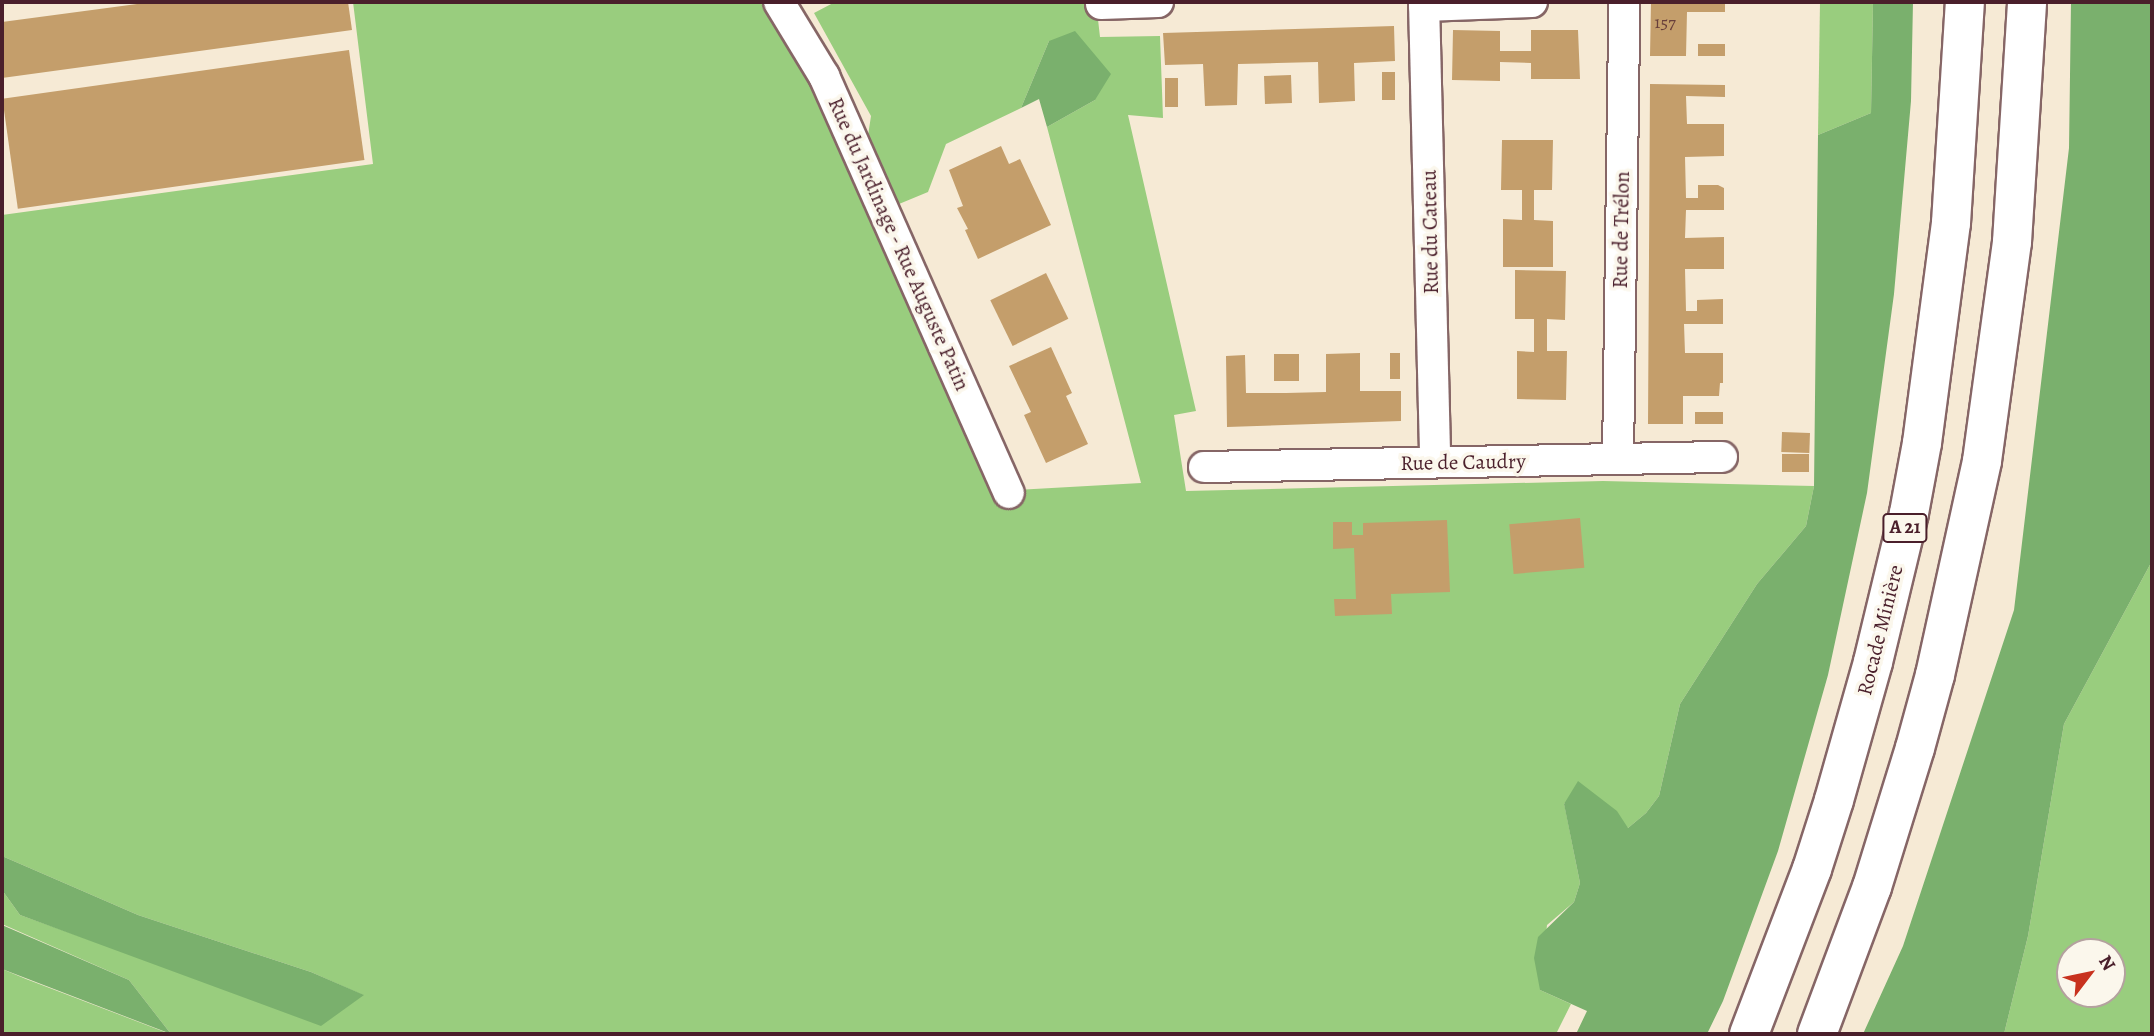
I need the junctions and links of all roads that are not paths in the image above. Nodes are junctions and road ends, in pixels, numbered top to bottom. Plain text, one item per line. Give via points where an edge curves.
1 (779, 2) edge
2 (1158, 2) edge
3 (1532, 2) edge
4 (1624, 2) edge
5 (1965, 2) edge
6 (2027, 2) edge
7 (1101, 4) dead end
8 (1424, 4) edge
9 (1722, 457) dead end
10 (1618, 459) junction
11 (1435, 462) junction
12 (1204, 467) dead end
13 (1009, 493) dead end
14 (1749, 1034) edge
15 (1817, 1034) edge

1 - 13 street, Rue du Jardinage - Rue Auguste Patin via 829,85
2 - 7 street
3 - 8 street
4 - 10 street, Rue de Trélon
5 - 14 highway, Rocade Minière / A 21 via 1951,223 1909,513 1830,811
6 - 15 highway via 2012,242 1982,461 1915,748 1872,887
8 - 11 street, Rue du Cateau
9 - 10 street, Rue de Caudry
10 - 11 street, Rue de Caudry
11 - 12 street, Rue de Caudry

